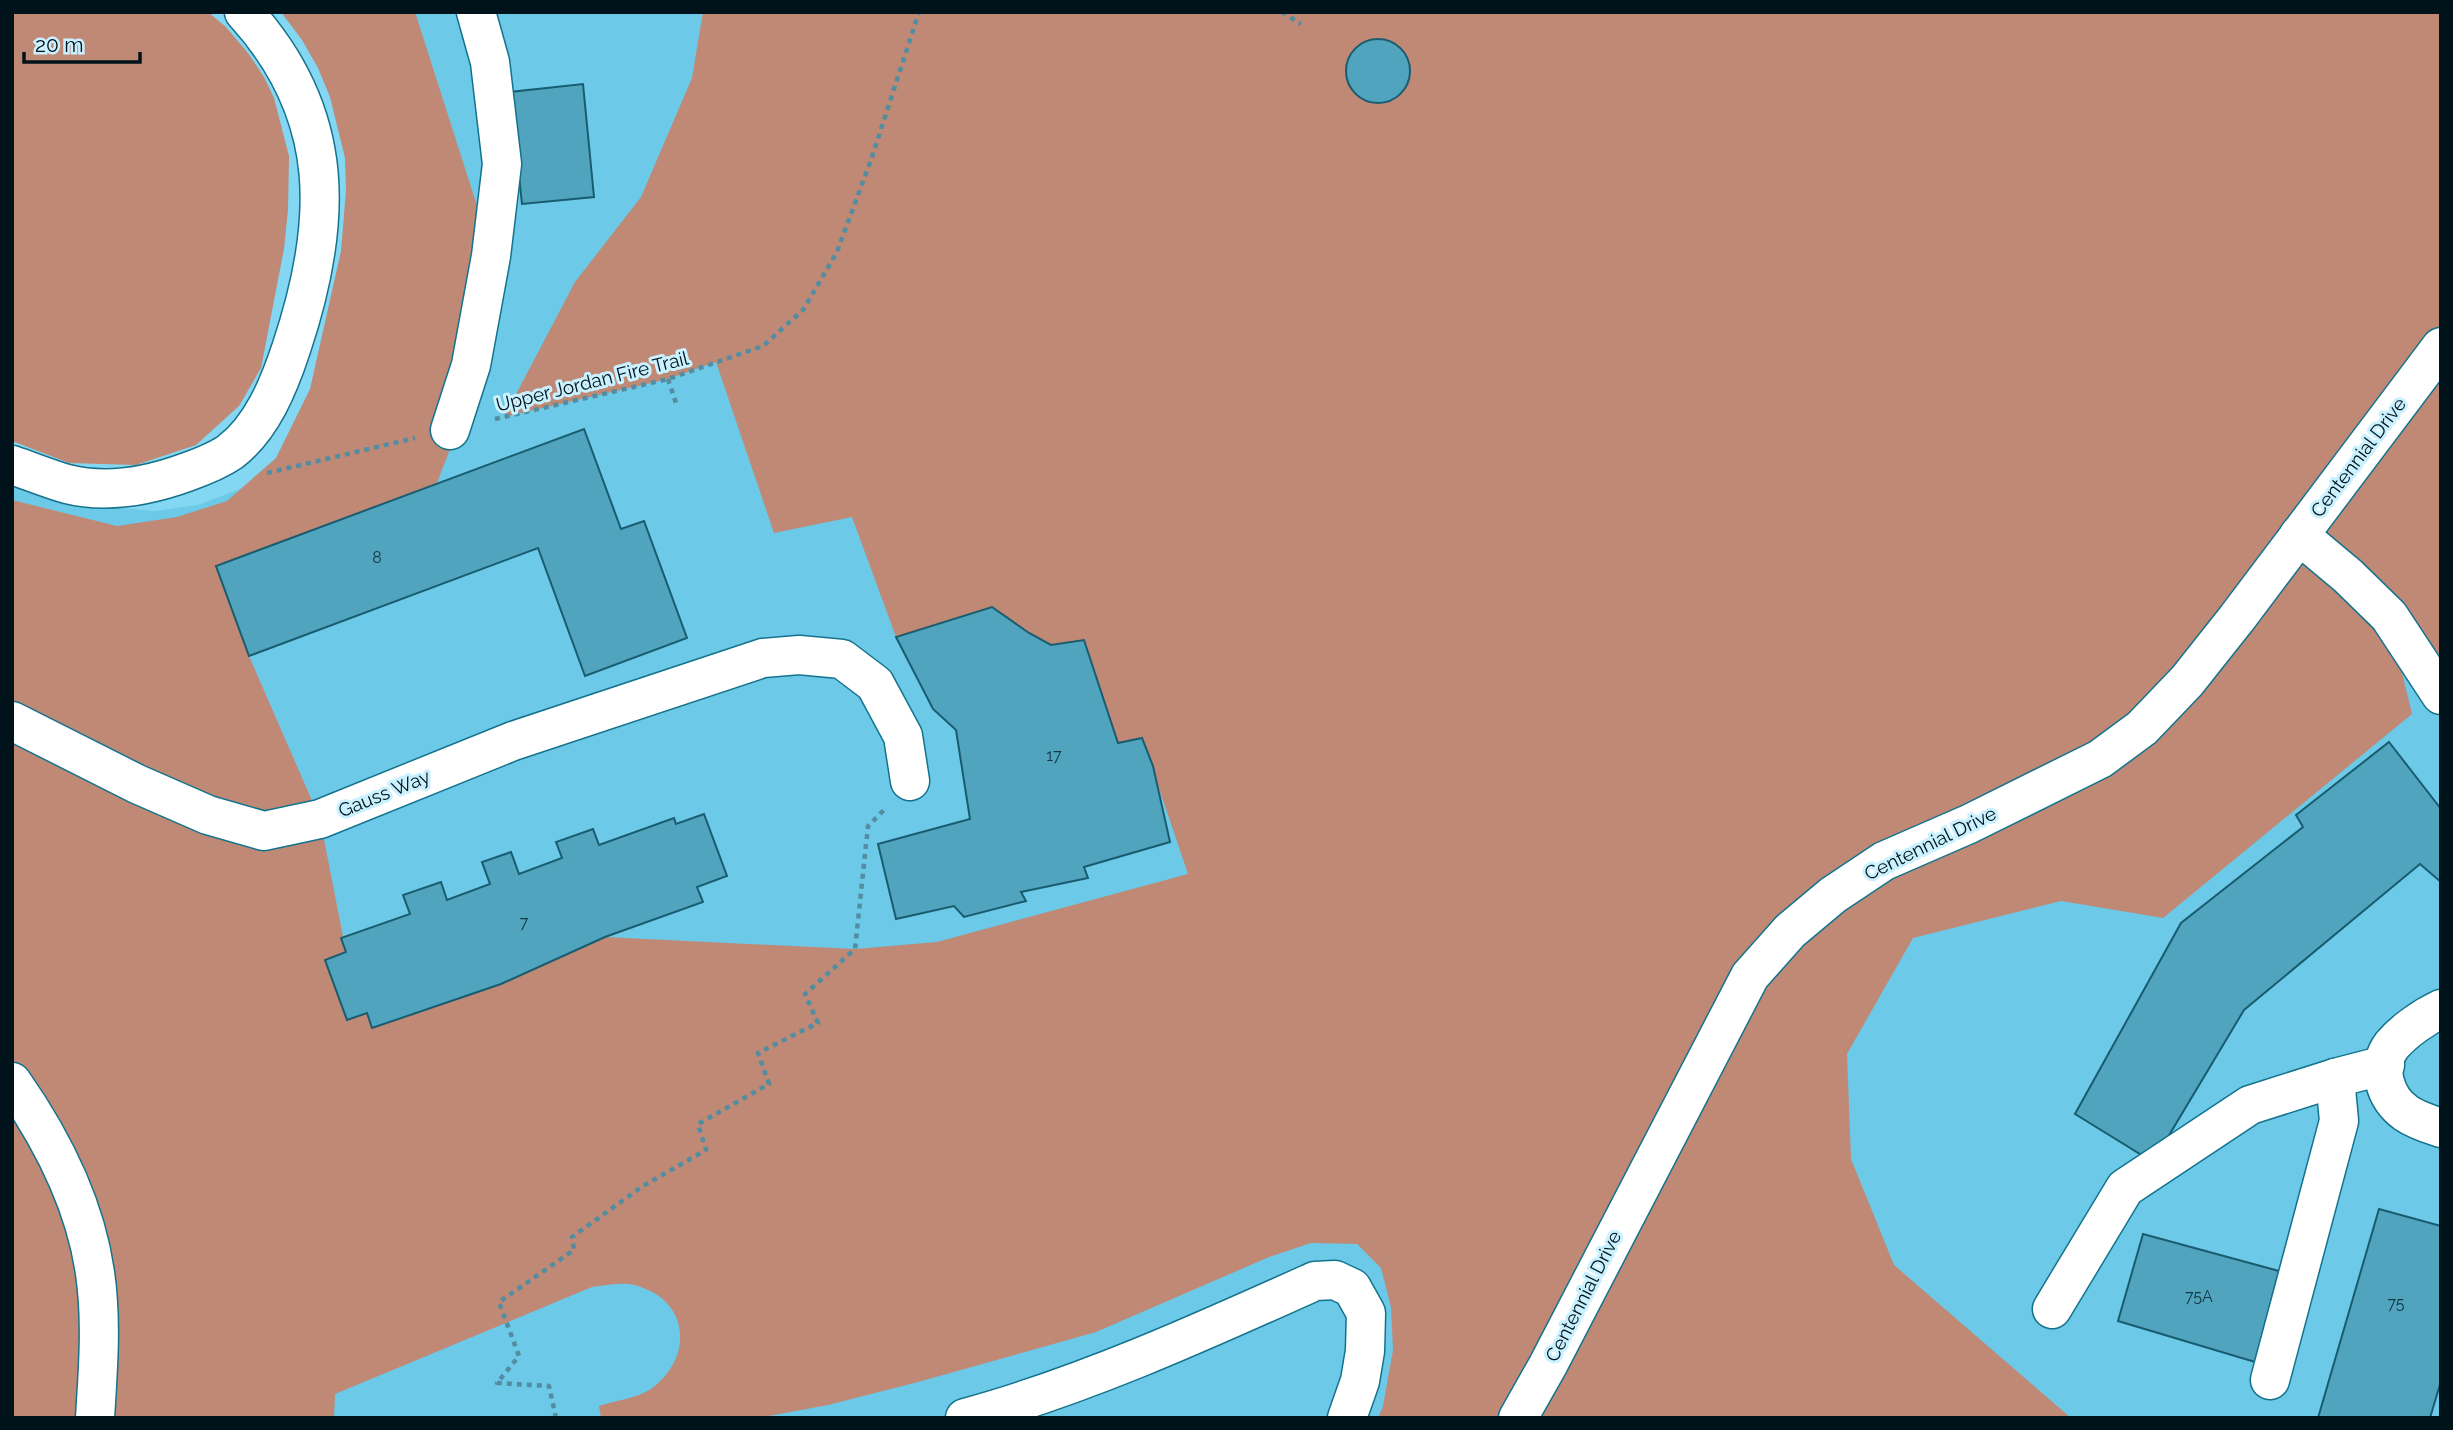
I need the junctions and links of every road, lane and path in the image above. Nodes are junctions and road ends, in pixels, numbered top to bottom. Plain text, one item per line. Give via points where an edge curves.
1 (244, 12) edge
2 (476, 12) edge
3 (919, 12) edge
4 (1282, 12) edge
5 (1301, 24) dead end
6 (2441, 347) edge
7 (668, 379) junction
8 (677, 406) dead end
9 (450, 430) junction
10 (230, 452) junction
11 (12, 465) edge
12 (2299, 536) junction
13 (2441, 695) edge
14 (12, 721) edge
15 (911, 781) joint
16 (2441, 1009) edge
17 (2385, 1065) junction
18 (2334, 1078) junction
19 (12, 1082) edge
20 (2441, 1128) edge
21 (2052, 1309) dead end
22 (2270, 1380) dead end
23 (95, 1418) edge
24 (556, 1418) edge
25 (965, 1418) edge
26 (1347, 1418) edge
27 (1518, 1418) edge

1 - 10 street via 293,80 314,140 321,202 313,265 282,376 257,422
2 - 9 street via 491,62 502,164 471,365
3 - 7 path, Upper Jordan Fire Trail via 837,253 803,310 763,346
4 - 5 path
6 - 12 street, Centennial Drive
7 - 8 path
7 - 9 path, Upper Jordan Fire Trail
9 - 10 path, Upper Jordan Fire Trail via 268,473
10 - 11 street via 158,483 114,489 69,484
12 - 13 street via 2389,616
12 - 27 street, Centennial Drive via 2187,681 2143,728 2100,759 1884,862 1790,930 1750,976
14 - 15 street, Gauss Way via 208,815 264,831 320,819 513,741 763,658 799,656 842,659 875,684 903,736
15 - 24 path via 868,826 855,949 805,994 818,1023 758,1053 769,1084 698,1124 706,1150 643,1186 572,1237 574,1250 499,1302 519,1356 497,1383 549,1386
16 - 17 street via 2392,1045
17 - 18 street
17 - 20 street via 2387,1092 2394,1102 2404,1112
18 - 21 street via 2250,1105 2126,1188
18 - 22 street via 2339,1121
19 - 23 street via 58,1155 80,1212 95,1272 100,1343
25 - 26 street via 1133,1359 1315,1280 1335,1280 1352,1288 1366,1313 1360,1381

